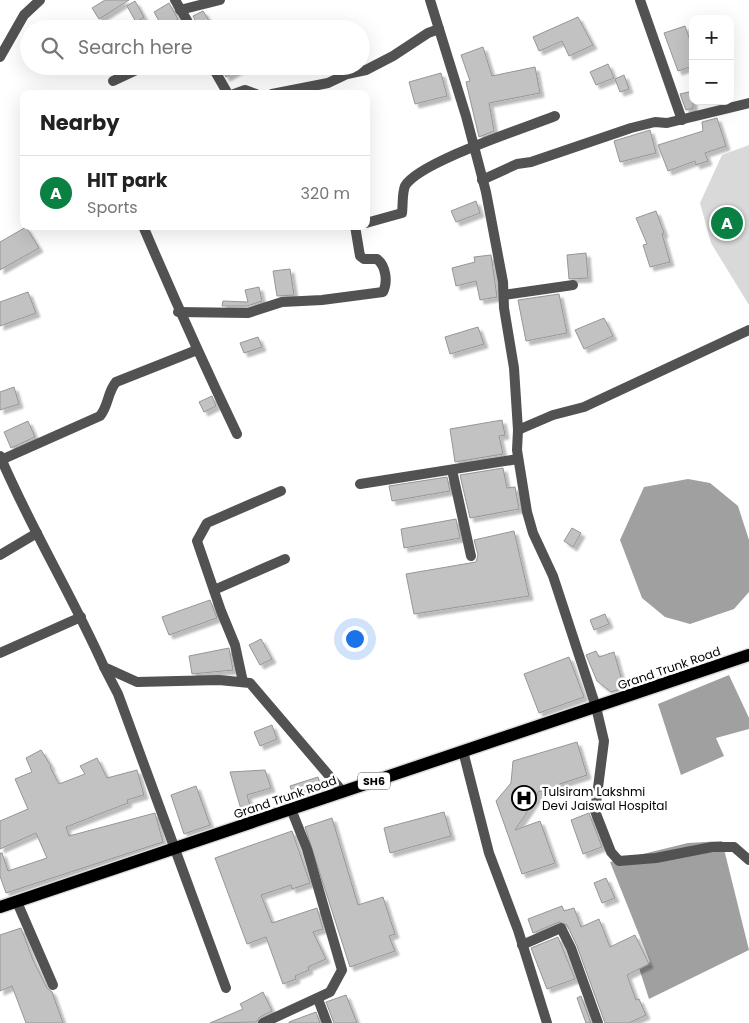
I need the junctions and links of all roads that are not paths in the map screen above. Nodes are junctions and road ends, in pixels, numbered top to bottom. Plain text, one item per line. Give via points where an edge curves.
1 (40, 0) edge
2 (175, 0) edge
3 (220, 0) edge
4 (430, 0) edge
5 (640, 0) edge
6 (180, 10) junction
7 (21, 20) edge
8 (186, 20) edge
9 (20, 22) edge
10 (439, 29) junction
11 (0, 57) edge
12 (370, 68) edge
13 (126, 75) edge
14 (217, 75) edge
15 (350, 75) edge
16 (113, 81) dead end
17 (226, 90) edge
18 (291, 90) edge
19 (749, 104) edge
20 (555, 116) dead end
21 (682, 120) junction
22 (474, 148) junction
23 (482, 180) junction
24 (370, 221) edge
25 (145, 230) edge
26 (356, 230) edge
27 (573, 285) dead end
28 (504, 295) junction
29 (178, 312) junction
30 (749, 330) edge
31 (197, 350) junction
32 (518, 430) junction
33 (237, 434) dead end
34 (1, 458) edge
35 (518, 459) junction
36 (452, 470) junction
37 (360, 484) dead end
38 (281, 492) dead end
39 (37, 534) junction
40 (0, 555) edge
41 (471, 556) dead end
42 (285, 559) dead end
43 (214, 590) junction
44 (82, 617) junction
45 (0, 653) edge
46 (749, 655) edge
47 (104, 667) junction
48 (243, 682) junction
49 (596, 707) junction
50 (463, 751) junction
51 (344, 792) junction
52 (291, 809) junction
53 (174, 848) junction
54 (749, 860) edge
55 (17, 902) junction
56 (0, 907) edge
57 (522, 945) junction
58 (53, 985) dead end
59 (226, 988) dead end
60 (318, 999) junction
61 (264, 1023) edge
62 (327, 1023) edge
63 (547, 1023) edge
64 (598, 1023) edge

1 - 7 street
2 - 6 street
3 - 6 street
4 - 10 street
5 - 21 street
6 - 8 street
9 - 11 street
10 - 12 street
10 - 22 street
13 - 16 street
14 - 17 street
15 - 18 street
19 - 21 street
20 - 22 street
21 - 23 street via 655,122 606,135 517,164
22 - 23 street
22 - 24 street via 418,173 405,187 402,213
23 - 28 street
25 - 29 street
26 - 29 street via 360,256 380,260 386,283 383,292 282,302 248,313
27 - 28 street
28 - 32 street
29 - 31 street
30 - 32 street via 584,407 553,415
31 - 33 street
31 - 34 street via 116,382 110,390 107,407 91,422
32 - 35 street
34 - 39 street
35 - 36 street
35 - 49 street via 533,534 553,576
36 - 37 street
36 - 41 street
38 - 43 street via 207,523 197,541
39 - 40 street
39 - 44 street
42 - 43 street
43 - 48 street via 235,645
44 - 45 street
44 - 47 street
46 - 49 main road, Grand Trunk Road / SH6
47 - 48 street via 137,682
47 - 53 street via 118,694
48 - 51 street via 250,683
49 - 50 main road, Grand Trunk Road / SH6
49 - 54 street via 604,742 594,811 619,861 656,858 712,847 734,847
50 - 51 main road, Grand Trunk Road / SH6
50 - 57 street via 489,854
51 - 52 main road, Grand Trunk Road / SH6
52 - 53 main road, Grand Trunk Road / SH6
52 - 60 street via 307,849 342,970 330,992
53 - 55 main road, Grand Trunk Road / SH6
53 - 59 street
55 - 56 main road, Grand Trunk Road / SH6
55 - 58 street
57 - 63 street
57 - 64 street via 561,928
60 - 61 street
60 - 62 street

